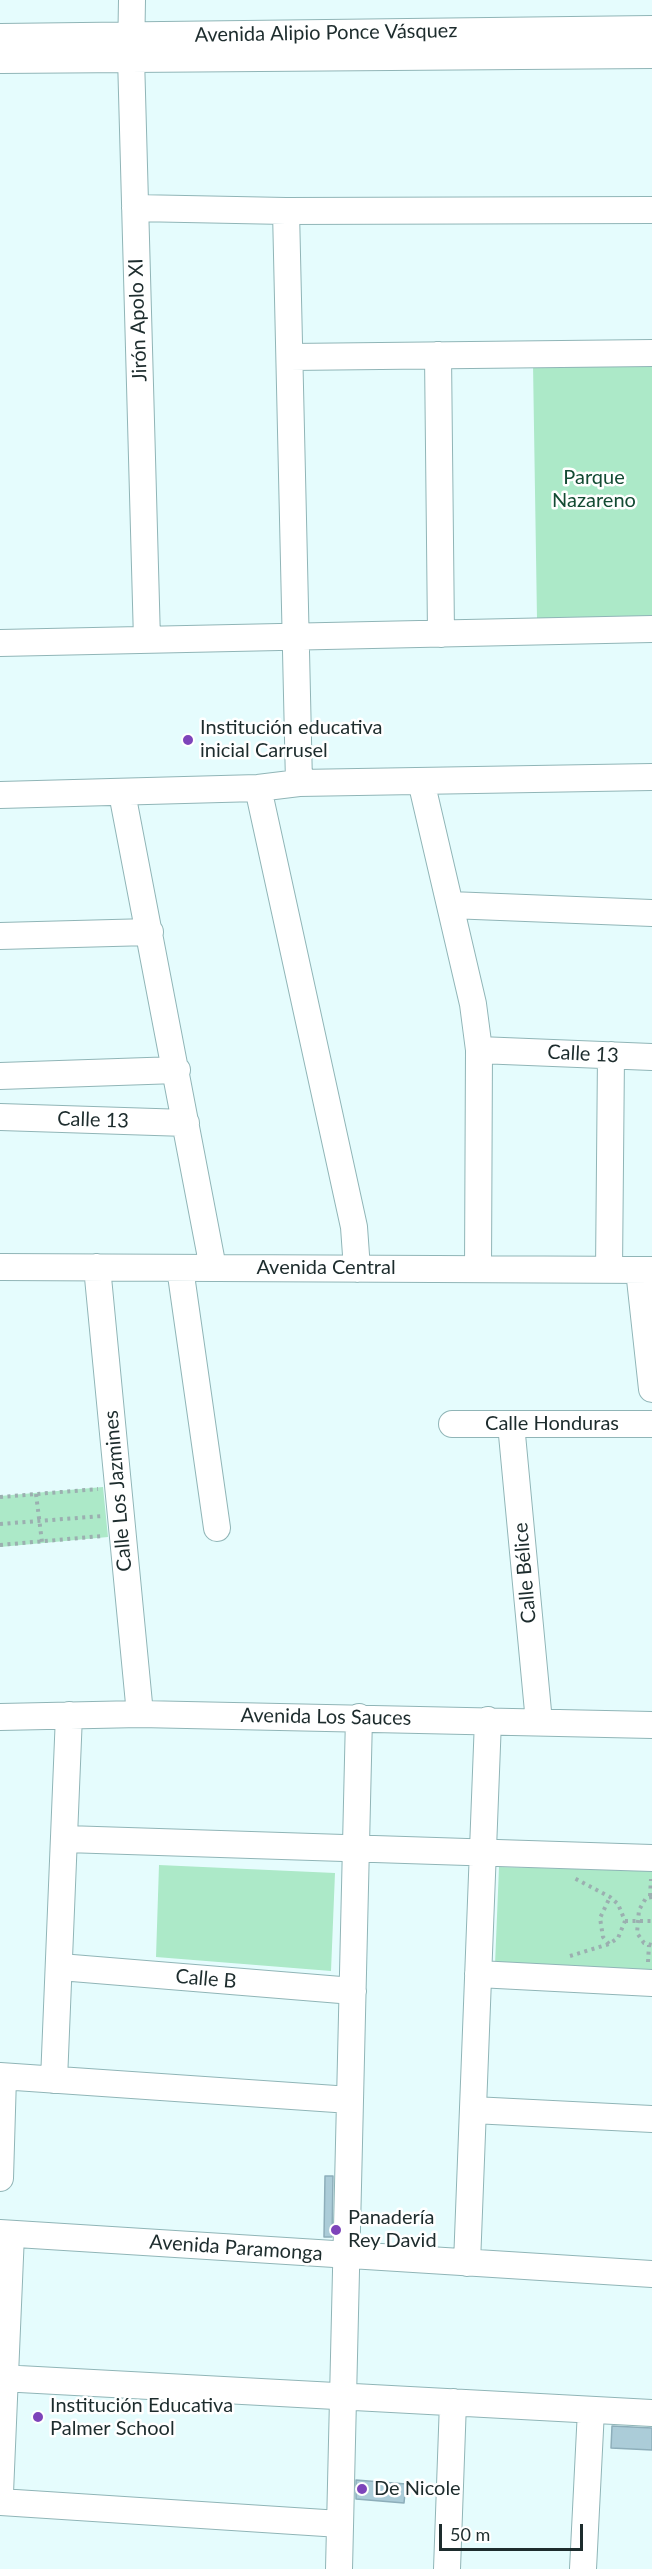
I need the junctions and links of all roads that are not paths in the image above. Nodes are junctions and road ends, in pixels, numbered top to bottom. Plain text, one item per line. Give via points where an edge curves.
1 (132, 0) edge
2 (652, 29) edge
3 (0, 37) edge
4 (132, 46) junction
5 (652, 55) edge
6 (0, 60) edge
7 (135, 208) junction
8 (286, 210) junction
9 (652, 210) edge
10 (652, 353) edge
11 (438, 355) junction
12 (290, 357) junction
13 (652, 629) edge
14 (441, 634) junction
15 (295, 637) junction
16 (147, 640) junction
17 (0, 643) edge
18 (652, 777) edge
19 (421, 781) junction
20 (300, 783) junction
21 (258, 788) junction
22 (122, 793) junction
23 (0, 795) edge
24 (450, 905) junction
25 (652, 913) edge
26 (150, 932) junction
27 (0, 936) edge
28 (479, 1050) junction
29 (611, 1056) junction
30 (652, 1057) edge
31 (177, 1070) junction
32 (0, 1076) edge
33 (0, 1117) edge
34 (186, 1123) junction
35 (0, 1267) edge
36 (97, 1267) junction
37 (180, 1268) junction
38 (213, 1268) junction
39 (357, 1269) junction
40 (478, 1269) junction
41 (609, 1270) junction
42 (645, 1270) edge
43 (652, 1389) edge
44 (452, 1424) dead end
45 (511, 1424) junction
46 (652, 1424) edge
47 (217, 1528) dead end
48 (140, 1714) junction
49 (69, 1716) junction
50 (0, 1717) edge
51 (359, 1717) junction
52 (488, 1720) junction
53 (538, 1722) junction
54 (652, 1725) edge
55 (66, 1839) junction
56 (356, 1848) junction
57 (483, 1852) junction
58 (652, 1858) edge
59 (60, 1967) junction
60 (478, 1974) junction
61 (650, 1977) edge
62 (353, 1991) junction
63 (2, 2076) edge
64 (54, 2080) junction
65 (350, 2100) junction
66 (473, 2110) junction
67 (652, 2119) edge
68 (0, 2178) edge
69 (5, 2234) edge
70 (346, 2255) junction
71 (467, 2263) junction
72 (652, 2274) edge
73 (3, 2378) edge
74 (343, 2396) junction
75 (453, 2402) junction
76 (591, 2410) junction
77 (652, 2413) edge
78 (0, 2493) edge
79 (0, 2502) edge
80 (340, 2524) junction
81 (339, 2569) edge
82 (447, 2569) edge
83 (583, 2569) edge

1 - 4 street, Jirón Apolo XI
2 - 4 street, Avenida Alipio Ponce Vásquez
3 - 4 street, Avenida Alipio Ponce Vásquez
4 - 5 street, Avenida Alipio Ponce Vásquez
4 - 6 street, Avenida Alipio Ponce Vásquez
4 - 7 street, Jirón Apolo XI
7 - 8 street
7 - 16 street, Jirón Apolo XI
8 - 9 street
8 - 12 street
10 - 11 street
11 - 12 street
11 - 14 street
12 - 15 street
13 - 14 street
14 - 15 street
15 - 16 street
15 - 20 street
16 - 17 street
18 - 19 street
19 - 20 street
19 - 24 street
20 - 21 street
21 - 22 street
21 - 39 street via 354,1227
22 - 23 street
22 - 26 street
24 - 25 street
24 - 28 street via 473,1004
26 - 27 street
26 - 31 street
28 - 29 street, Calle 13
28 - 40 street
29 - 30 street, Calle 13
29 - 41 street
31 - 32 street
31 - 34 street
33 - 34 street, Calle 13
34 - 38 street
35 - 36 street, Avenida Central
36 - 37 street, Avenida Central
36 - 48 street, Calle Los Jazmines
37 - 38 street, Avenida Central
37 - 47 street
38 - 39 street, Avenida Central
39 - 40 street, Avenida Central
40 - 41 street, Avenida Central
41 - 42 street, Avenida Central
42 - 43 street
44 - 45 street, Calle Honduras
45 - 46 street, Calle Honduras
45 - 53 street, Calle Bélice
48 - 49 street, Avenida Los Sauces
48 - 51 street, Avenida Los Sauces
49 - 50 street, Avenida Los Sauces
49 - 55 street
51 - 52 street, Avenida Los Sauces
51 - 56 street
52 - 53 street, Avenida Los Sauces
52 - 57 street
53 - 54 street, Avenida Los Sauces
55 - 56 street
55 - 59 street
56 - 57 street
56 - 62 street
57 - 58 street
57 - 60 street
59 - 62 street, Calle B
59 - 64 street
60 - 61 street
60 - 66 street
62 - 65 street
63 - 64 street
63 - 68 street
64 - 65 street
65 - 70 street
66 - 67 street
66 - 71 street
69 - 70 street, Avenida Paramonga
69 - 73 street
70 - 71 street, Avenida Paramonga
70 - 74 street
71 - 72 street, Avenida Paramonga
73 - 74 street
73 - 78 street
74 - 75 street
74 - 80 street
75 - 76 street
75 - 82 street
76 - 77 street
76 - 83 street
79 - 80 street
80 - 81 street

